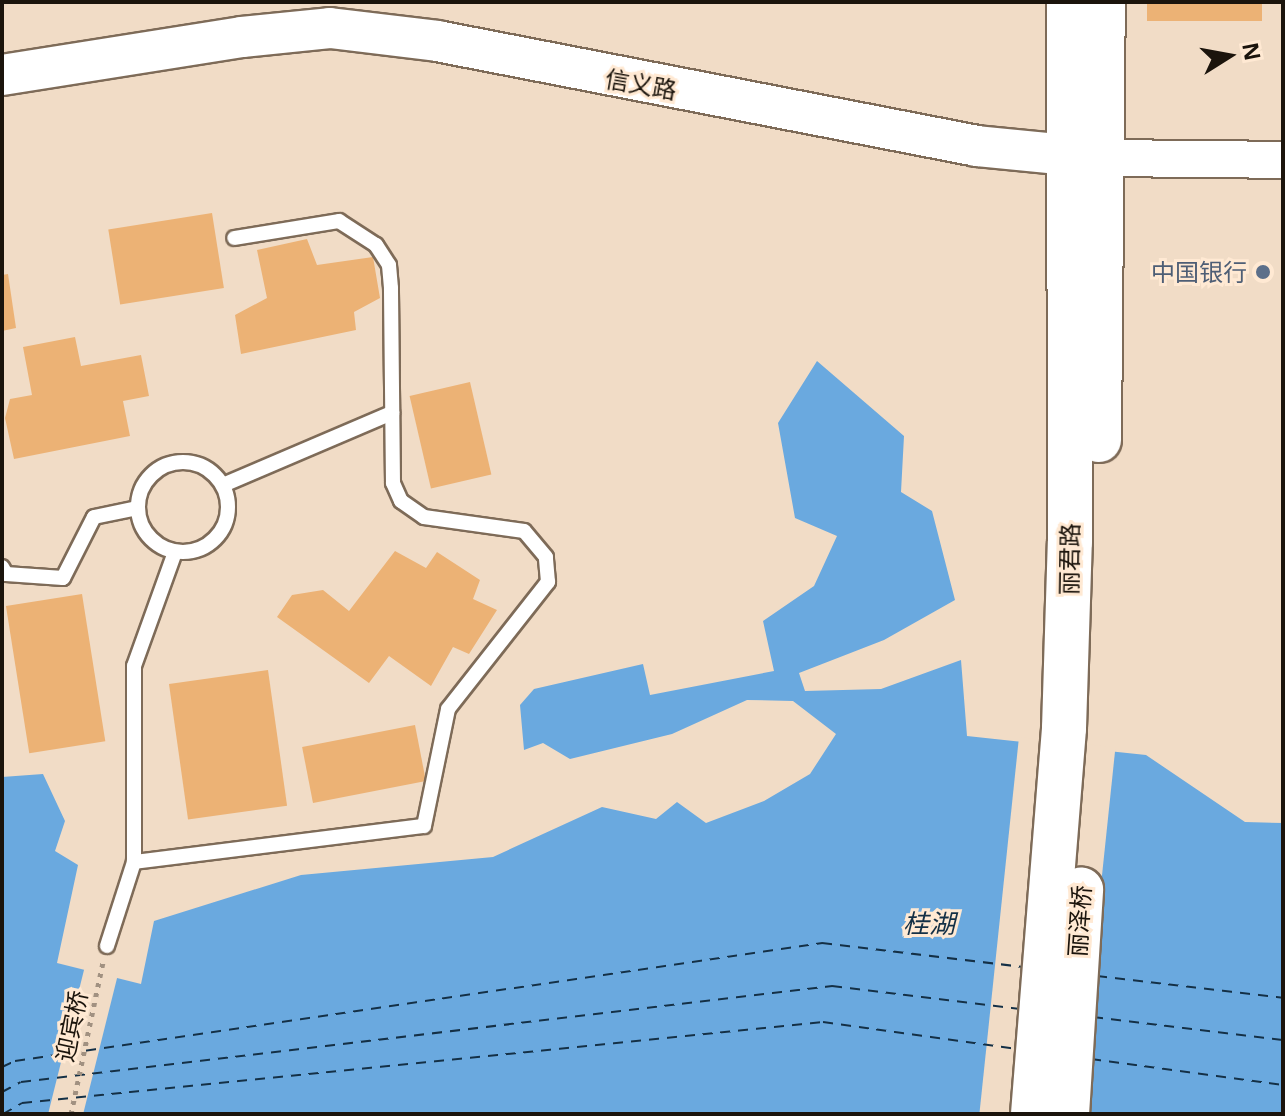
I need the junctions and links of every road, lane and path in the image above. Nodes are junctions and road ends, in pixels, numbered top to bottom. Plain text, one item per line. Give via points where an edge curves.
1 (1069, 2) edge
2 (1103, 2) edge
3 (2, 75) edge
4 (1086, 156) junction
5 (1283, 160) edge
6 (234, 238) dead end
7 (392, 413) junction
8 (223, 485) junction
9 (138, 508) junction
10 (175, 552) junction
11 (2, 567) edge
12 (1077, 728) junction
13 (134, 862) junction
14 (107, 946) joint
15 (71, 1114) edge
16 (1033, 1114) edge
17 (1067, 1114) edge

1 - 4 main road, 丽君路
2 - 4 main road, 丽君路
3 - 4 main road, 信义路 via 330,28 437,41 977,146
4 - 5 street, 信义路
4 - 12 main road, 丽君路
6 - 7 lane via 339,221 376,245 389,265
7 - 8 lane
7 - 13 lane via 393,483 407,508 424,517 524,531 541,547 549,575 544,593 448,709 424,826
8 - 9 lane via 201,466 173,463 148,480
8 - 10 lane via 228,514 216,540 190,552
9 - 10 lane via 149,537
9 - 11 lane via 94,517 63,578 6,574
10 - 13 lane via 134,666
12 - 16 main road, 丽君路
12 - 17 main road, 丽泽桥
13 - 14 lane
14 - 15 path, 迎宾桥

